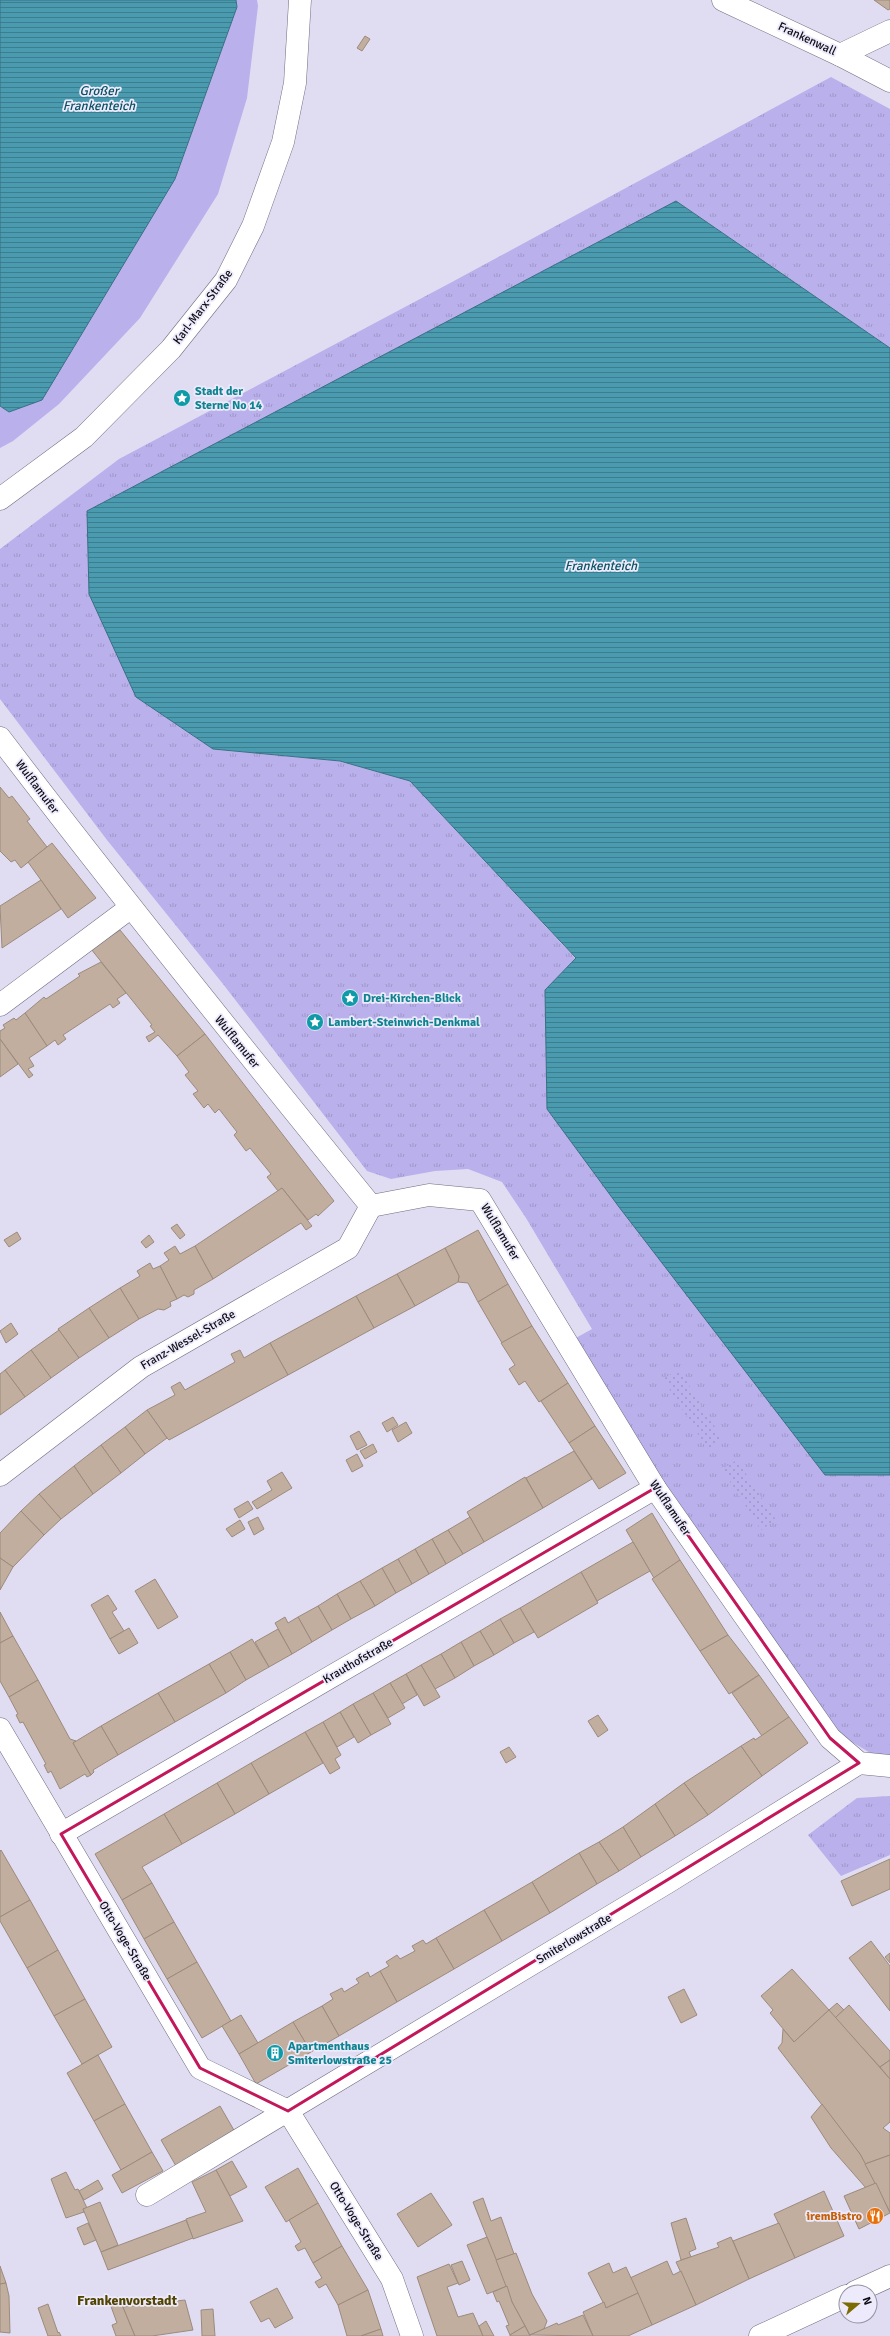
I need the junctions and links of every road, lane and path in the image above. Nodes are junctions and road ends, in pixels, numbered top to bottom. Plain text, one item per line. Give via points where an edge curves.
1 (300, 0) edge
2 (722, 0) edge
3 (890, 31) edge
4 (840, 55) junction
5 (890, 81) edge
6 (0, 499) edge
7 (0, 738) edge
8 (130, 908) junction
9 (0, 1005) edge
10 (372, 1206) junction
11 (0, 1475) edge
12 (655, 1488) junction
13 (0, 1728) edge
14 (859, 1763) junction
15 (890, 1766) edge
16 (61, 1834) junction
17 (288, 2112) junction
18 (147, 2195) dead end
19 (890, 2276) edge
20 (873, 2284) edge
21 (838, 2300) edge
22 (412, 2336) edge
23 (760, 2336) edge

1 - 6 street, Karl-Marx-Straße via 295,83 283,142 253,226 226,280 171,349 84,437
2 - 4 street, Frankenwall
3 - 4 street
4 - 5 street, Frankenwall
7 - 8 street, Wulflamufer
8 - 9 street
8 - 10 street, Wulflamufer via 214,1015
10 - 11 street, Franz-Wessel-Straße via 348,1248 141,1367
10 - 12 street, Wulflamufer via 429,1195 480,1200
12 - 14 street, Wulflamufer via 830,1738
12 - 16 street, Krauthofstraße
13 - 16 street, Otto-Voge-Straße
14 - 15 street
14 - 17 street, Smiterlowstraße
16 - 17 street, Otto-Voge-Straße via 200,2068
17 - 18 street
17 - 22 street, Otto-Voge-Straße via 392,2279
19 - 20 street
21 - 23 street

